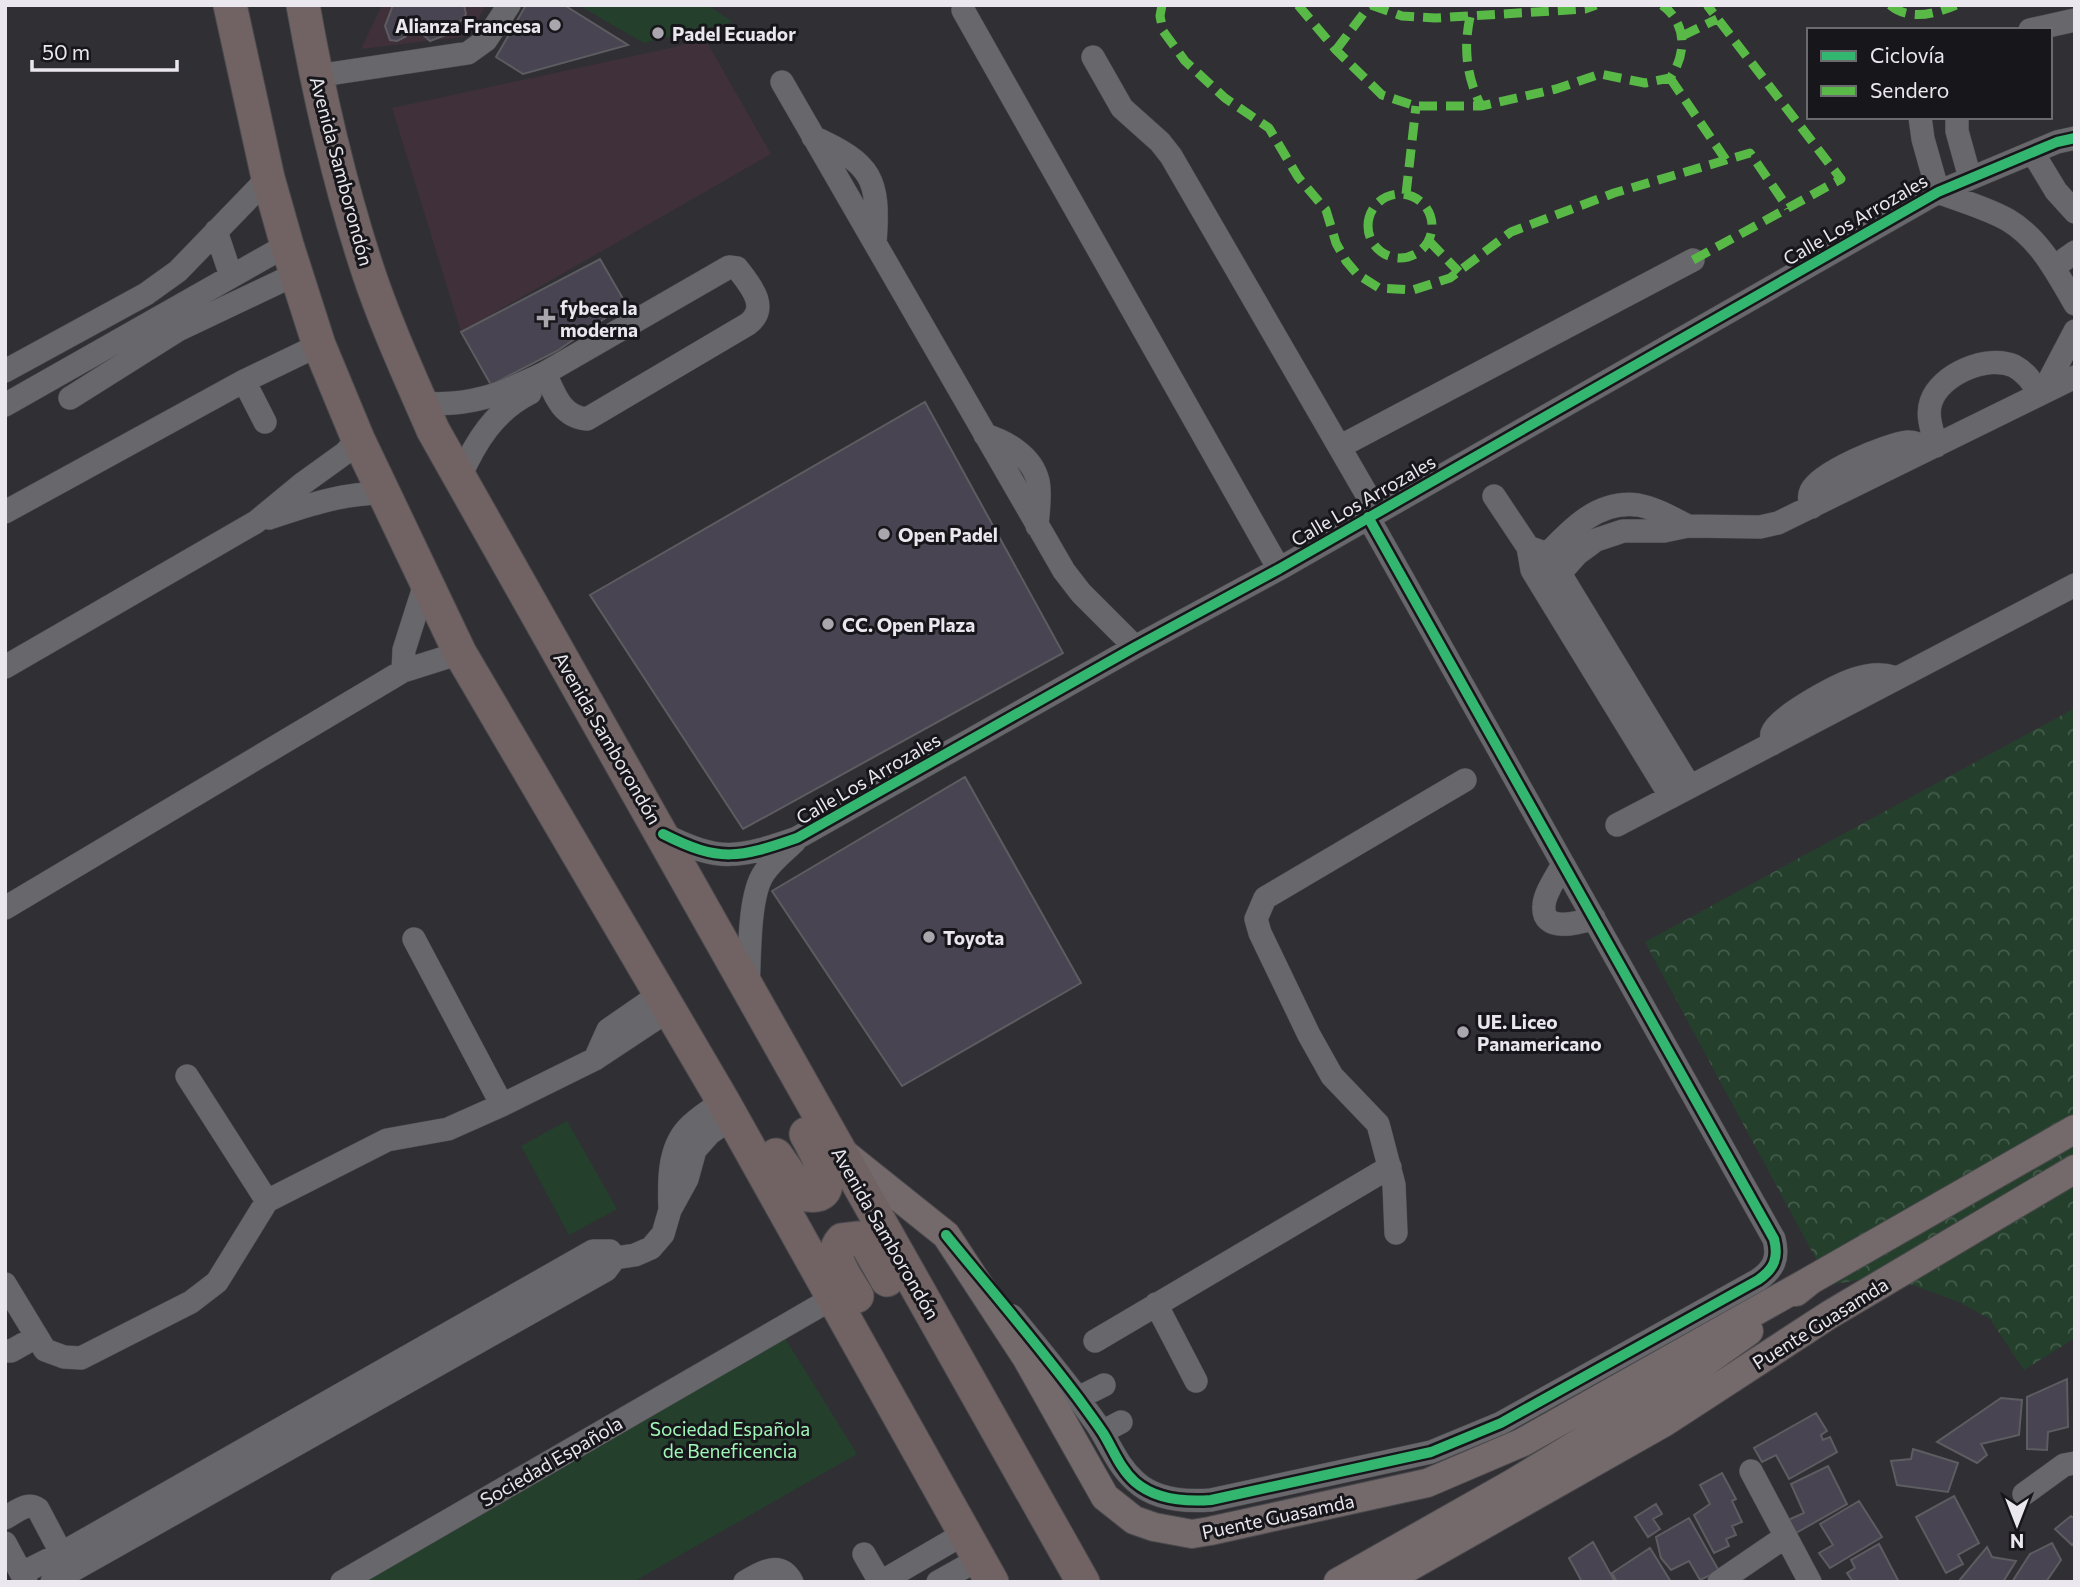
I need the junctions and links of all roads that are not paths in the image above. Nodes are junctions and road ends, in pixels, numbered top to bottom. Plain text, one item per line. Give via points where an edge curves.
1 (230, 5) edge
2 (303, 5) edge
3 (509, 5) edge
4 (963, 10) dead end
5 (2075, 20) edge
6 (2038, 28) edge
7 (1093, 57) dead end
8 (316, 76) junction
9 (782, 82) dead end
10 (1920, 119) edge
11 (1957, 119) edge
12 (2075, 138) edge
13 (2033, 153) junction
14 (268, 178) junction
15 (1970, 178) junction
16 (1938, 192) junction
17 (2075, 212) edge
18 (216, 231) junction
19 (2075, 252) edge
20 (291, 259) junction
21 (1693, 260) dead end
22 (2054, 267) junction
23 (231, 276) junction
24 (146, 293) junction
25 (2075, 304) edge
26 (159, 317) junction
27 (2075, 331) edge
28 (319, 345) junction
29 (13, 367) edge
30 (2075, 377) edge
31 (547, 378) junction
32 (244, 381) junction
33 (33, 389) junction
34 (2041, 393) junction
35 (69, 398) dead end
36 (421, 403) junction
37 (500, 403) junction
38 (5, 405) edge
39 (265, 422) dead end
40 (358, 439) junction
41 (1340, 446) junction
42 (1932, 447) junction
43 (321, 472) junction
44 (460, 477) junction
45 (384, 493) junction
46 (1494, 496) dead end
47 (333, 498) junction
48 (5, 512) edge
49 (1373, 514) junction
50 (256, 522) junction
51 (1542, 567) junction
52 (1279, 569) junction
53 (425, 584) junction
54 (2075, 585) edge
55 (409, 630) junction
56 (1135, 647) junction
57 (460, 653) junction
58 (425, 664) junction
59 (5, 667) edge
60 (403, 671) junction
61 (1465, 780) dead end
62 (1680, 792) junction
63 (1617, 825) dead end
64 (663, 834) junction
65 (797, 838) junction
66 (1563, 864) junction
67 (5, 908) edge
68 (1594, 918) junction
69 (414, 939) dead end
70 (748, 989) junction
71 (665, 1002) junction
72 (187, 1076) dead end
73 (502, 1105) junction
74 (728, 1110) junction
75 (2075, 1129) edge
76 (839, 1150) junction
77 (1390, 1167) junction
78 (2075, 1169) edge
79 (267, 1200) junction
80 (1396, 1233) dead end
81 (946, 1235) junction
82 (1811, 1280) junction
83 (8, 1293) edge
84 (833, 1298) junction
85 (1156, 1304) junction
86 (36, 1336) junction
87 (1095, 1341) dead end
88 (5, 1351) edge
89 (1196, 1381) dead end
90 (1104, 1385) dead end
91 (1078, 1398) junction
92 (2075, 1463) edge
93 (1751, 1471) dead end
94 (2024, 1494) dead end
95 (5, 1518) edge
96 (1055, 1532) junction
97 (1785, 1537) junction
98 (5, 1543) edge
99 (972, 1546) edge
100 (864, 1554) dead end
101 (66, 1572) edge
102 (24, 1578) edge
103 (342, 1582) edge
104 (746, 1582) edge
105 (792, 1582) edge
106 (880, 1582) edge
107 (938, 1582) edge
108 (1083, 1582) edge
109 (1338, 1582) edge
110 (1383, 1582) edge
111 (1719, 1582) edge
112 (1810, 1582) edge

1 - 14 highway
2 - 8 highway, Avenida Samborondón
3 - 8 street via 486,40 468,53
4 - 52 street
5 - 6 street
7 - 41 street via 1122,108 1171,156
8 - 36 highway, Avenida Samborondón via 339,176 369,274
9 - 56 street via 1064,571
10 - 16 street
11 - 15 street
12 - 13 street, Calle Los Arrozales
13 - 15 street, Calle Los Arrozales
13 - 17 street
14 - 18 street
14 - 20 highway
15 - 16 street, Calle Los Arrozales
16 - 22 street via 2008,220 2029,236
16 - 49 street, Calle Los Arrozales
18 - 23 street
18 - 24 street via 178,271
19 - 22 street
20 - 23 street
20 - 28 highway
20 - 35 street
21 - 41 street
22 - 25 street
23 - 26 street
24 - 26 street
24 - 29 street
26 - 33 street
27 - 34 street
28 - 32 street
28 - 40 highway
29 - 33 street
30 - 34 street
31 - 31 street via 563,409 587,419 748,324 756,317 758,302 737,268 729,267
31 - 37 street via 520,398
32 - 39 street
32 - 48 street
33 - 38 street
34 - 42 street
34 - 42 street via 2028,375 2012,365 1978,365 1956,375 1931,403
36 - 37 street
36 - 44 highway, Avenida Samborondón
37 - 44 street
40 - 43 street
40 - 45 highway
41 - 49 street
42 - 51 street via 1908,442 1854,461 1811,490 1812,507 1760,527 1688,526 1641,506 1604,509 1573,528
43 - 47 street
43 - 50 street
44 - 64 highway, Avenida Samborondón
45 - 47 street
45 - 53 highway
46 - 51 street
47 - 50 street
49 - 52 street, Calle Los Arrozales
49 - 66 street
50 - 59 street
51 - 62 street
52 - 56 street, Calle Los Arrozales
53 - 55 street
53 - 57 highway
54 - 62 street
55 - 58 street
55 - 60 street
56 - 65 street, Calle Los Arrozales
57 - 58 street
57 - 71 highway
58 - 60 street
60 - 67 street
61 - 77 street via 1265,898 1256,919 1332,1076 1378,1124
62 - 63 street
64 - 65 street, Calle Los Arrozales via 688,847 735,855
64 - 70 highway, Avenida Samborondón
65 - 70 street, Calle Los Arrozales via 764,873 757,889
66 - 68 street
66 - 68 street via 1544,904 1545,914 1562,926
68 - 91 street via 1774,1239 1777,1250 1769,1272 1501,1423 1431,1452 1211,1500 1169,1499 1135,1482 1120,1464 1112,1427
69 - 73 street
70 - 74 highway via 762,1043 824,1171 824,1190 803,1194 754,1119
70 - 76 highway, Avenida Samborondón
71 - 73 street via 608,1030 595,1059
71 - 74 highway
72 - 79 street
73 - 79 street via 449,1129 387,1139
74 - 84 highway
74 - 101 street via 695,1150 663,1234 651,1248 615,1258 610,1251 593,1251 520,1305 155,1513
75 - 82 main road, Puente Guasamda
76 - 81 main road, Puente Guasamda
76 - 96 highway, Avenida Samborondón
77 - 80 street
77 - 85 street
78 - 110 main road, Puente Guasamda via 1829,1315 1665,1422
79 - 86 street via 217,1282 191,1302 81,1358 46,1350
81 - 82 main road, Puente Guasamda via 1026,1357 1105,1497 1134,1520 1192,1534 1427,1483 1523,1442
81 - 91 street
82 - 109 main road, Puente Guasamda via 1726,1349 1666,1390
83 - 86 street
84 - 99 highway
84 - 103 street, Sociedad Española
85 - 87 street
85 - 89 street
86 - 88 street
90 - 91 street
92 - 94 street via 2064,1465
93 - 97 street
95 - 101 street via 27,1506 38,1509
96 - 99 highway via 959,1399 866,1243 859,1238 842,1240 836,1258 894,1362
96 - 108 highway, Avenida Samborondón
97 - 111 street
97 - 112 street
98 - 102 street
99 - 106 street
99 - 107 street
100 - 106 street
101 - 102 street
104 - 105 street via 767,1569 779,1569

